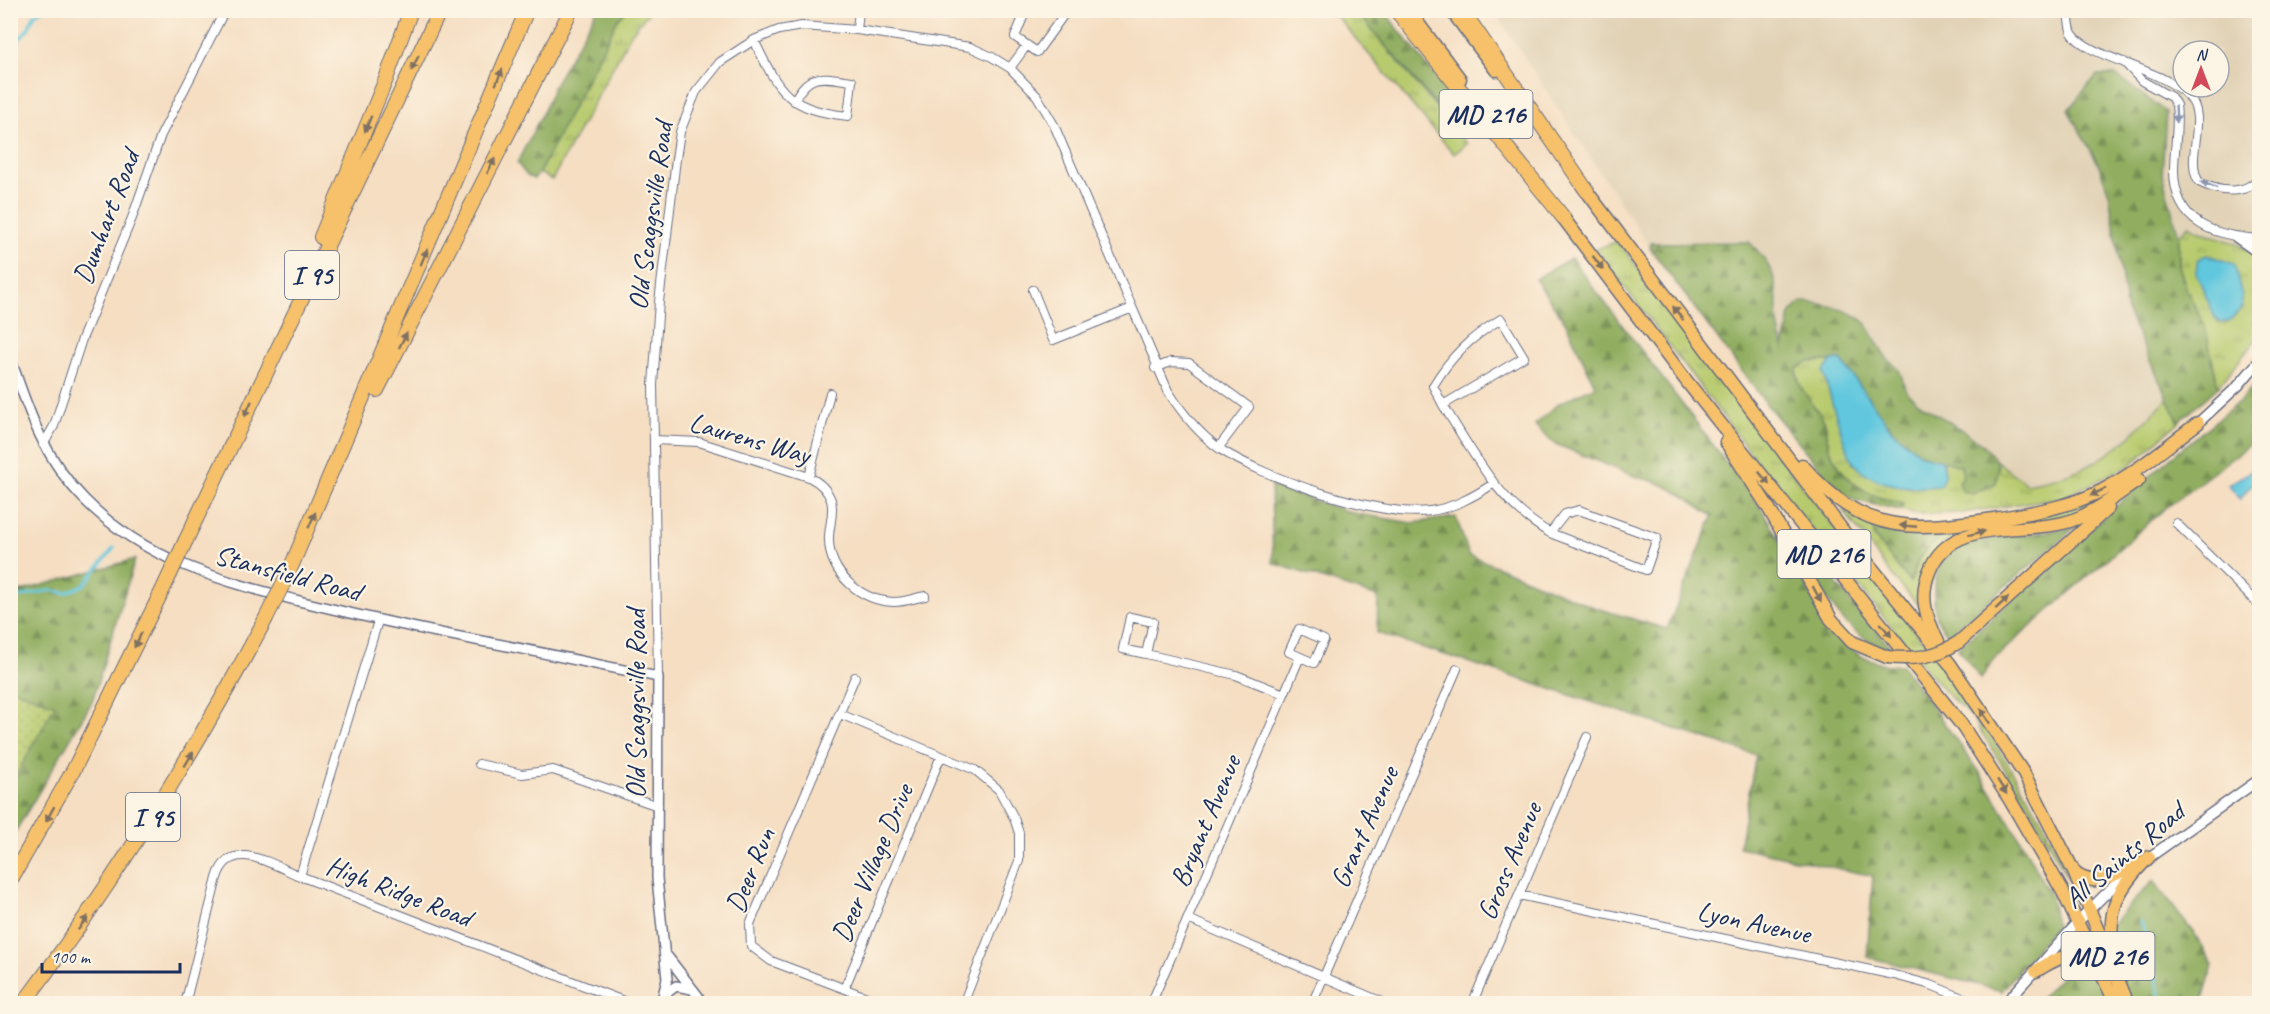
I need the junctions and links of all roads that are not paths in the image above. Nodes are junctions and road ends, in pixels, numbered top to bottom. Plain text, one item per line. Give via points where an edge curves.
1 (225, 10) edge
2 (411, 10) edge
3 (440, 10) edge
4 (527, 10) edge
5 (571, 10) edge
6 (859, 10) edge
7 (1026, 10) edge
8 (1062, 10) edge
9 (1396, 10) edge
10 (1408, 10) edge
11 (1451, 10) edge
12 (1462, 10) edge
13 (2068, 10) edge
14 (856, 30) junction
15 (754, 40) junction
16 (1027, 45) junction
17 (2123, 61) junction
18 (1010, 68) junction
19 (794, 101) junction
20 (2259, 175) edge
21 (1587, 191) junction
22 (1563, 217) junction
23 (2236, 237) junction
24 (2259, 239) edge
25 (2259, 254) edge
26 (1033, 290) dead end
27 (1130, 309) junction
28 (10, 357) edge
29 (1713, 360) junction
30 (2259, 360) edge
31 (1155, 368) junction
32 (266, 372) junction
33 (1688, 383) junction
34 (830, 393) dead end
35 (1443, 405) junction
36 (2198, 423) junction
37 (654, 440) junction
38 (43, 445) junction
39 (1219, 447) junction
40 (336, 466) junction
41 (809, 477) junction
42 (2139, 480) junction
43 (1493, 484) junction
44 (2176, 523) dead end
45 (1550, 533) junction
46 (925, 596) dead end
47 (2259, 606) edge
48 (378, 621) junction
49 (1146, 654) junction
50 (1300, 657) junction
51 (1950, 664) junction
52 (1457, 669) dead end
53 (855, 676) dead end
54 (658, 677) junction
55 (1284, 694) junction
56 (840, 714) junction
57 (1587, 737) dead end
58 (941, 756) junction
59 (479, 764) dead end
60 (2259, 779) edge
61 (657, 806) junction
62 (2149, 857) junction
63 (2074, 872) junction
64 (300, 876) junction
65 (10, 881) edge
66 (1519, 895) junction
67 (2089, 909) junction
68 (1188, 919) junction
69 (2077, 921) junction
70 (665, 954) junction
71 (2101, 969) junction
72 (2036, 971) junction
73 (1323, 977) junction
74 (845, 987) junction
75 (693, 990) junction
76 (662, 1000) edge
77 (23, 1004) edge
78 (185, 1004) edge
79 (631, 1004) edge
80 (700, 1004) edge
81 (885, 1004) edge
82 (963, 1004) edge
83 (1151, 1004) edge
84 (1312, 1004) edge
85 (1387, 1004) edge
86 (1472, 1004) edge
87 (1977, 1004) edge
88 (2004, 1004) edge
89 (2116, 1004) edge
90 (2128, 1004) edge

1 - 38 street, Dumhart Road via 161,135 82,339 54,426
2 -> 32 highway
3 -> 32 highway, I 95
40 -> 4 highway, I 95
40 -> 5 highway
6 - 14 street
7 - 16 street via 1015,37
8 - 16 street via 1065,13 1038,52
9 - 22 highway
10 - 22 main road, MD 216
11 - 21 main road, MD 216
12 - 21 highway
13 - 17 street via 2072,32 2078,39
14 - 15 street, Old Scaggsville Road via 802,26
14 - 18 street, Old Scaggsville Road via 970,47
15 - 19 street via 773,81
15 - 37 street, Old Scaggsville Road via 720,62 708,75 680,132 655,354
16 - 18 street
20 -> 17 street via 2254,184 2241,190 2223,190 2199,182 2196,118 2191,99 2161,76
17 -> 23 street via 2142,81 2171,97 2176,105 2174,176 2187,215 2206,229
18 - 27 street, Old Scaggsville Road via 1037,96 1053,125
19 - 19 street via 808,109 848,116 852,81 807,81
29 -> 21 main road, MD 216
22 -> 33 main road, MD 216
23 - 24 street
23 - 25 street
26 - 27 street via 1053,340
27 - 31 street, Old Scaggsville Road
28 - 38 street, Stansfield Road
36 -> 29 main road via 2124,478 2073,503 1956,525 1912,527 1890,524 1849,508 1827,492
29 - 51 main road, MD 216
30 - 36 street
31 - 39 street, Old Scaggsville Road via 1178,406
31 - 39 street via 1171,362 1189,363 1249,407
32 -> 65 highway, I 95, bridge via 73,771
33 -> 42 main road, bridge via 1768,507 1832,619 1852,642 1887,657 1932,656 1959,642
33 -> 69 main road, MD 216 via 1961,724 2010,800
34 - 41 street
35 - 35 street via 1524,357 1501,319 1479,333 1446,365 1433,386
35 - 43 street
36 - 42 main road
37 - 41 street, Laurens Way via 699,442
37 - 54 street, Old Scaggsville Road
38 - 48 street, Stansfield Road via 86,501 159,555 232,583
39 - 43 street, Old Scaggsville Road via 1275,477 1399,511 1444,508 1474,497
77 -> 40 highway, I 95, bridge via 158,810 266,620
41 - 46 street, Laurens Way via 819,482 831,501 830,550 845,580 866,594 892,602
51 -> 42 main road via 1925,614 1923,596 1938,553 1951,543 1980,532 2079,518
43 - 45 street via 1520,513
44 - 47 street
45 - 45 street via 1565,514 1579,510 1657,538 1646,570
48 - 54 street, Stansfield Road
48 - 64 street, High Ridge Road
49 - 49 street via 1153,622 1130,617 1123,649
49 - 55 street via 1236,675
50 - 50 street via 1314,663 1324,640 1299,629 1289,652
50 - 55 street, Bryant Avenue
63 -> 51 main road, MD 216 via 2024,774
52 - 73 street, Grant Avenue
53 - 56 street, Deer Run
54 - 61 street, Old Scaggsville Road
55 - 68 street, Bryant Avenue
56 - 58 street
56 - 74 street, Deer Run via 750,924 749,936 751,946 771,961
57 - 66 street, Gross Avenue
58 - 74 street, Deer Village Drive
58 - 82 street via 988,779 1007,802 1019,833 1015,878
59 - 61 street via 522,774 553,770
60 - 62 street, All Saints Road
61 - 70 street, Old Scaggsville Road via 657,878
62 - 63 main road via 2099,881 2082,879
62 - 67 street, All Saints Road
62 - 90 main road via 2122,886 2111,914 2114,956
63 - 67 main road, MD 216
64 - 78 street via 248,855 237,854 223,863
64 - 79 street, High Ridge Road
66 - 86 street, Gross Avenue
66 - 87 street, Lyon Avenue via 1910,978
67 - 69 street, All Saints Road
67 - 90 main road, MD 216
68 - 73 street
68 - 83 street, Bryant Avenue
69 - 71 main road, MD 216
69 - 72 street, All Saints Road
70 - 75 street
70 - 76 street, Old Scaggsville Road via 667,979
71 - 72 main road via 2084,957 2070,955
71 - 89 main road, MD 216
72 - 88 street, All Saints Road
73 - 84 street, Grant Avenue
73 - 85 street
74 - 81 street, Deer Run
75 - 76 street via 676,986
75 - 80 street

